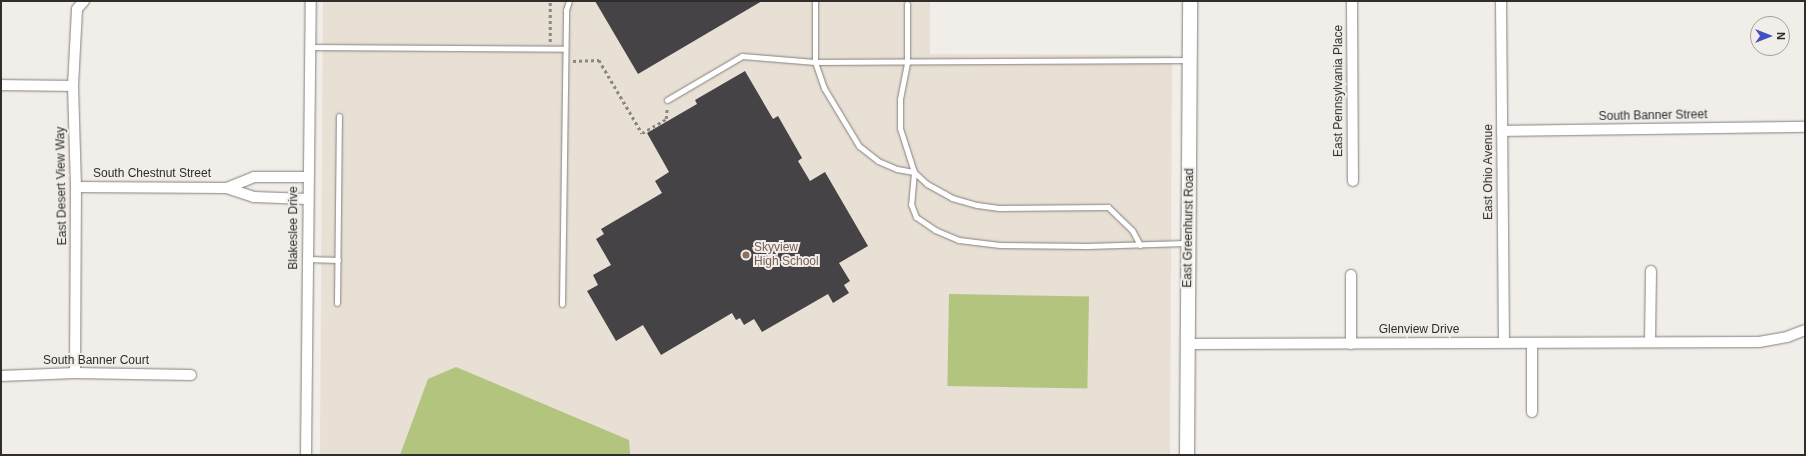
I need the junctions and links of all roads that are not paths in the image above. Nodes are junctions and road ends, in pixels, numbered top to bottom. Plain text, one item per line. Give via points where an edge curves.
1 (84, 1) edge
2 (311, 1) edge
3 (569, 1) edge
4 (815, 1) edge
5 (1190, 1) edge
6 (1352, 1) edge
7 (1501, 1) edge
8 (907, 4) dead end
9 (310, 47) junction
10 (565, 49) junction
11 (1191, 60) junction
12 (815, 62) junction
13 (907, 62) junction
14 (1, 85) edge
15 (73, 86) junction
16 (667, 100) road end
17 (339, 116) dead end
18 (1805, 127) edge
19 (1502, 131) junction
20 (914, 172) junction
21 (308, 177) junction
22 (1353, 181) dead end
23 (76, 187) junction
24 (227, 188) junction
25 (308, 199) junction
26 (1189, 243) junction
27 (1140, 245) junction
28 (307, 259) junction
29 (338, 260) junction
30 (1650, 272) dead end
31 (1351, 275) dead end
32 (337, 303) dead end
33 (562, 304) dead end
34 (1805, 330) edge
35 (1650, 342) junction
36 (1504, 343) junction
37 (1532, 343) junction
38 (1188, 344) junction
39 (1351, 344) junction
40 (75, 373) junction
41 (191, 375) dead end
42 (1, 376) edge
43 (1532, 412) dead end
44 (306, 455) edge
45 (1187, 455) edge

1 - 15 street, East Desert View Way via 77,9
2 - 9 street, Blakeslee Drive
3 - 10 lane via 566,10
4 - 12 lane
5 - 11 main road, East Greenhurst Road
6 - 22 street, East Pennsylvania Place
7 - 19 street, East Ohio Avenue
8 - 13 lane
9 - 10 lane
9 - 21 street, Blakeslee Drive
10 - 33 lane
11 - 13 lane
11 - 26 main road, East Greenhurst Road
12 - 13 lane
12 - 16 lane via 742,56
12 - 20 lane via 824,88 859,146 878,161 897,169
13 - 20 lane via 900,99 900,128
14 - 15 street
15 - 23 street, East Desert View Way
17 - 29 lane
18 - 19 street, South Banner Street
19 - 36 street, East Ohio Avenue
20 - 27 lane via 927,184 952,198 977,205 1000,208 1108,207 1132,230
20 - 27 lane via 911,204 916,217 935,230 959,240 1000,245
21 - 24 street, South Chestnut Street via 254,177
21 - 25 street, Blakeslee Drive
23 - 24 street, South Chestnut Street
23 - 40 street, East Desert View Way
24 - 25 street, South Chestnut Street via 254,197
25 - 28 street, Blakeslee Drive
26 - 27 lane
26 - 38 main road, East Greenhurst Road
28 - 29 lane
28 - 44 street, Blakeslee Drive
29 - 32 lane
30 - 35 street
31 - 39 street
34 - 35 street, Glenview Drive via 1787,337 1759,342
35 - 37 street, Glenview Drive
36 - 37 street, Glenview Drive
36 - 39 street, Glenview Drive
37 - 43 street
38 - 39 street, Glenview Drive
38 - 45 main road, East Greenhurst Road
40 - 41 street, South Banner Court
40 - 42 street, South Banner Court

